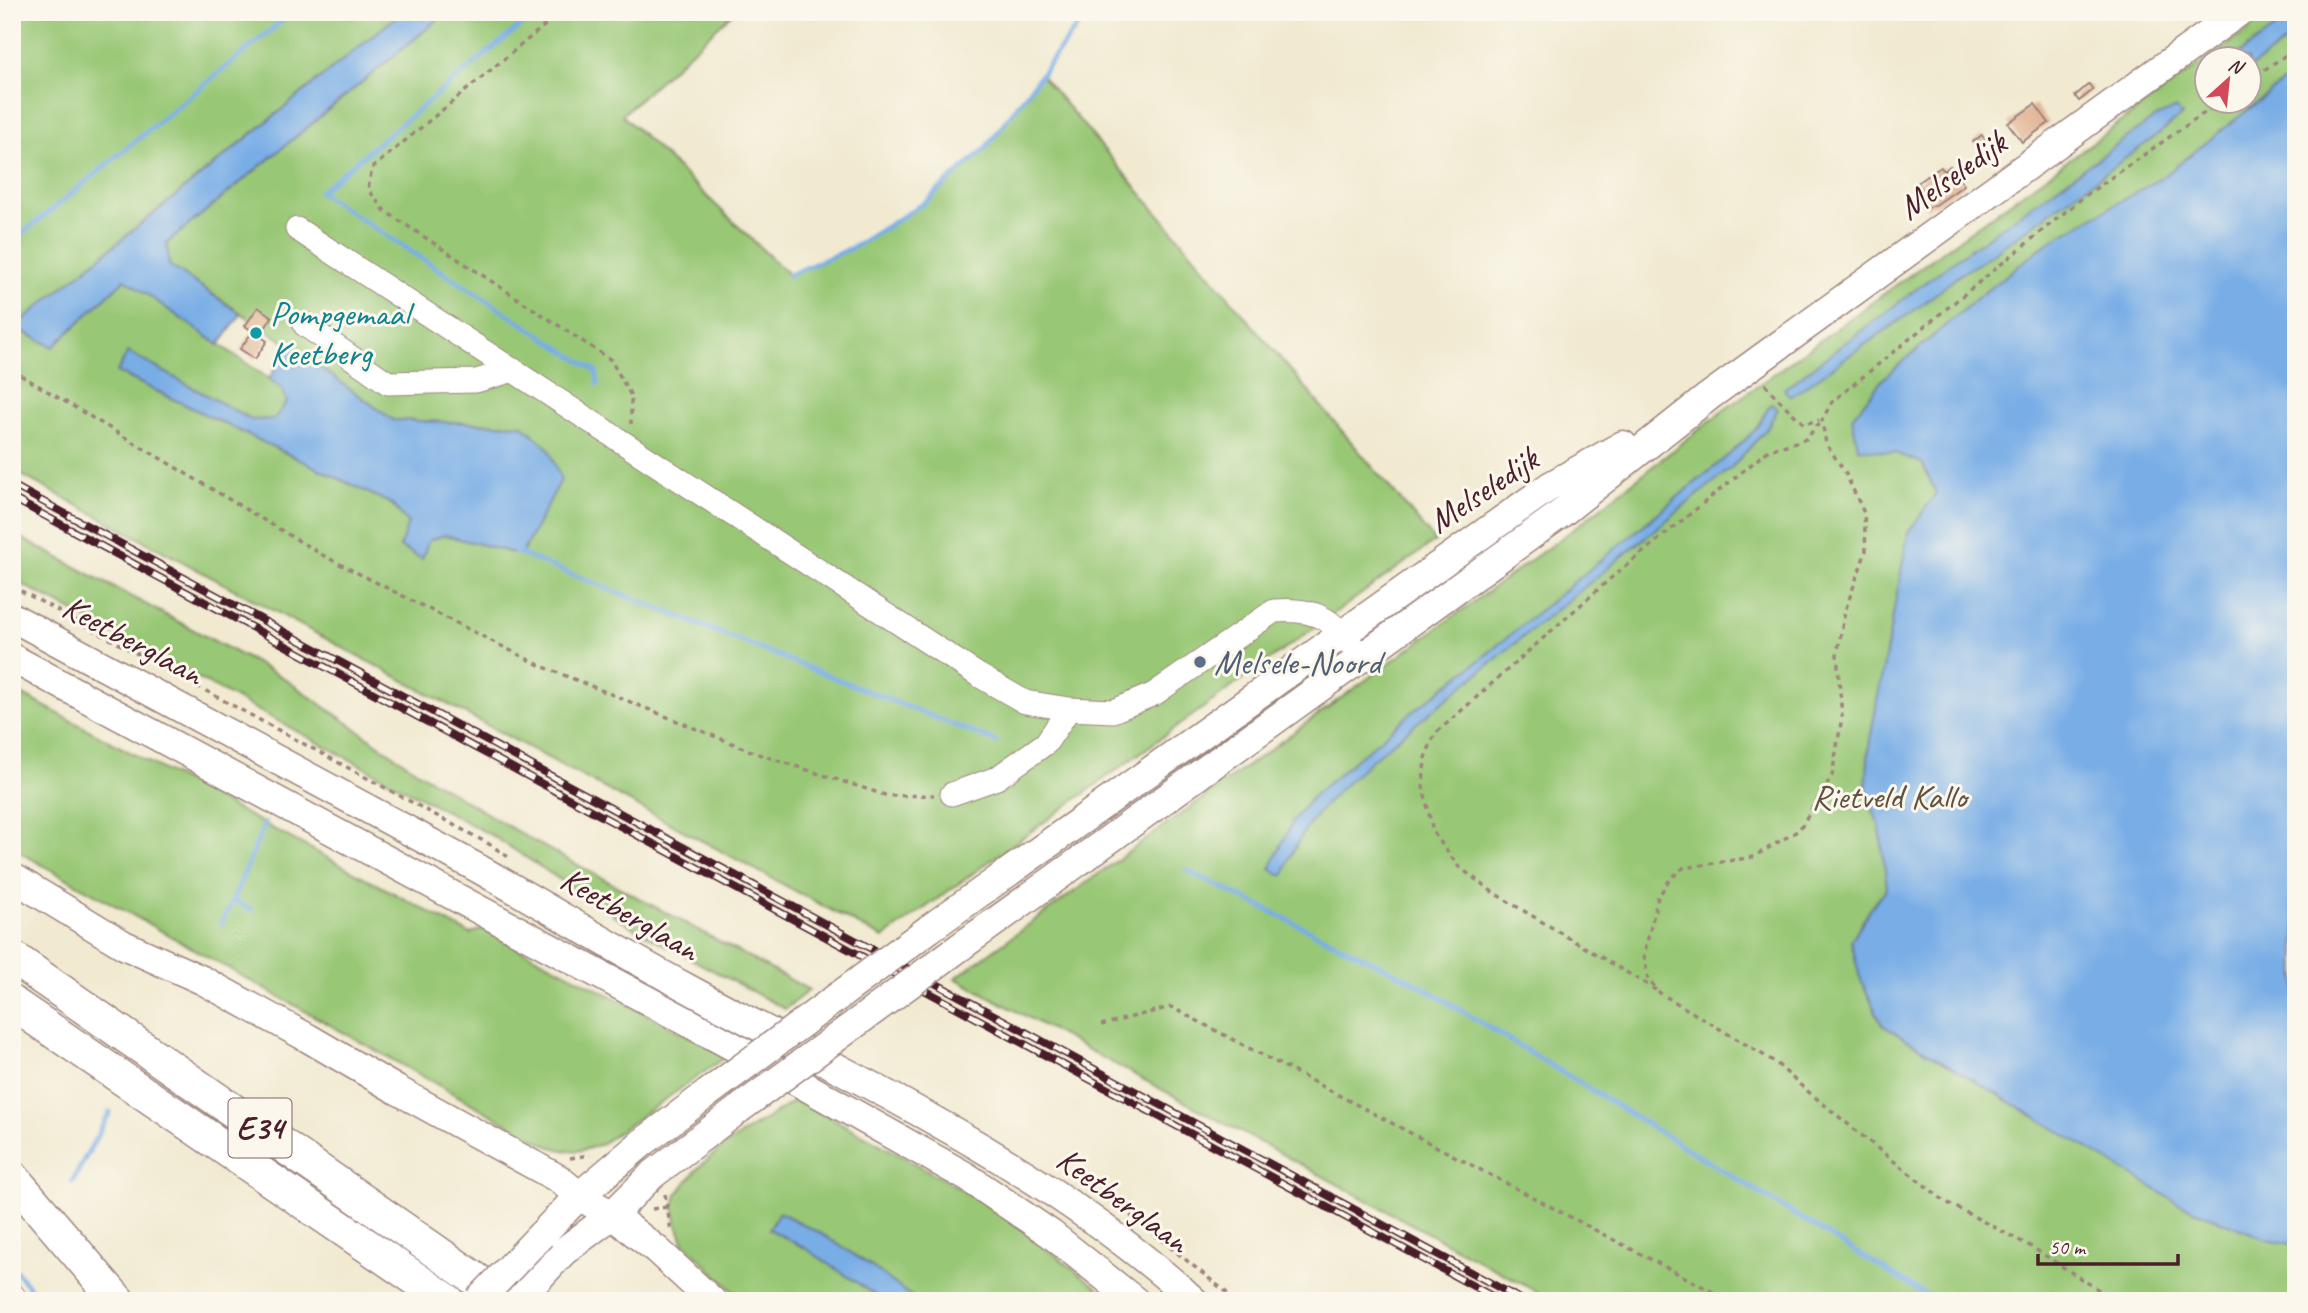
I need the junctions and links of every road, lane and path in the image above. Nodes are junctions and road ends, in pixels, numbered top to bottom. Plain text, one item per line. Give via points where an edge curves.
1 (561, 12) edge
2 (2239, 12) edge
3 (2296, 48) edge
4 (2262, 72) edge
5 (2200, 116) edge
6 (296, 229) dead end
7 (305, 325) dead end
8 (1751, 366) junction
9 (12, 370) edge
10 (514, 370) junction
11 (1708, 397) junction
12 (1822, 420) junction
13 (631, 447) junction
14 (12, 617) edge
15 (1342, 633) junction
16 (12, 658) edge
17 (1362, 658) junction
18 (1069, 709) junction
19 (952, 794) joint
20 (12, 877) edge
21 (12, 957) edge
22 (1660, 993) junction
23 (12, 1003) edge
24 (1101, 1025) dead end
25 (12, 1177) edge
26 (635, 1193) junction
27 (579, 1196) junction
28 (612, 1215) junction
29 (553, 1243) junction
30 (657, 1250) junction
31 (12, 1294) edge
32 (17, 1301) edge
33 (118, 1301) edge
34 (448, 1301) edge
35 (478, 1301) edge
36 (507, 1301) edge
37 (517, 1301) edge
38 (712, 1301) edge
39 (1135, 1301) edge
40 (1194, 1301) edge
41 (1730, 1301) edge
42 (2116, 1301) edge

1 - 13 path via 372,168 368,189 385,211 611,360 631,396
2 - 8 main road, Melseledijk
3 - 4 path
5 - 12 path via 2086,195 1832,402
6 - 10 street
7 - 10 street via 388,383 476,381
8 - 11 main road, Melseledijk
8 - 12 path via 1804,424
9 - 19 path via 326,557 540,665 761,755 888,796
10 - 13 street
11 - 15 main road, Melseledijk via 1550,486
11 - 17 main road, Melseledijk via 1559,515
12 - 22 path via 1826,444 1864,513 1866,551 1845,611 1837,654 1842,717 1832,776 1799,830 1753,857 1683,868 1670,879 1658,897 1644,955 1648,979
12 - 22 path via 1806,439 1769,450 1611,578 1434,734 1425,758 1423,786 1433,832 1458,866 1494,893
13 - 18 street via 978,675 1025,702
14 - 40 main road, Keetberglaan via 472,865 783,1041 953,1129 1118,1236
15 - 17 street
15 - 18 street via 1298,609 1273,611 1154,694 1113,711
15 - 27 main road, Melseledijk, bridge via 929,929 642,1143
16 - 39 main road, Keetberglaan via 967,1177 1051,1234
17 - 26 main road, Melseledijk, bridge via 739,1109
18 - 19 street via 1046,743 997,778
20 - 27 main road via 124,946 202,980 308,1038 559,1179
21 - 36 highway, E34
22 - 42 path via 1775,1062 1946,1202 2030,1246
23 - 34 highway, E34
24 - 41 path via 1171,1007
25 - 33 highway
26 - 28 main road, Melseledijk
26 - 30 main road
27 - 28 main road
27 - 29 main road
28 - 29 main road
28 - 30 main road
29 - 35 main road, bridge
29 - 37 main road
30 - 38 main road
31 - 32 street

